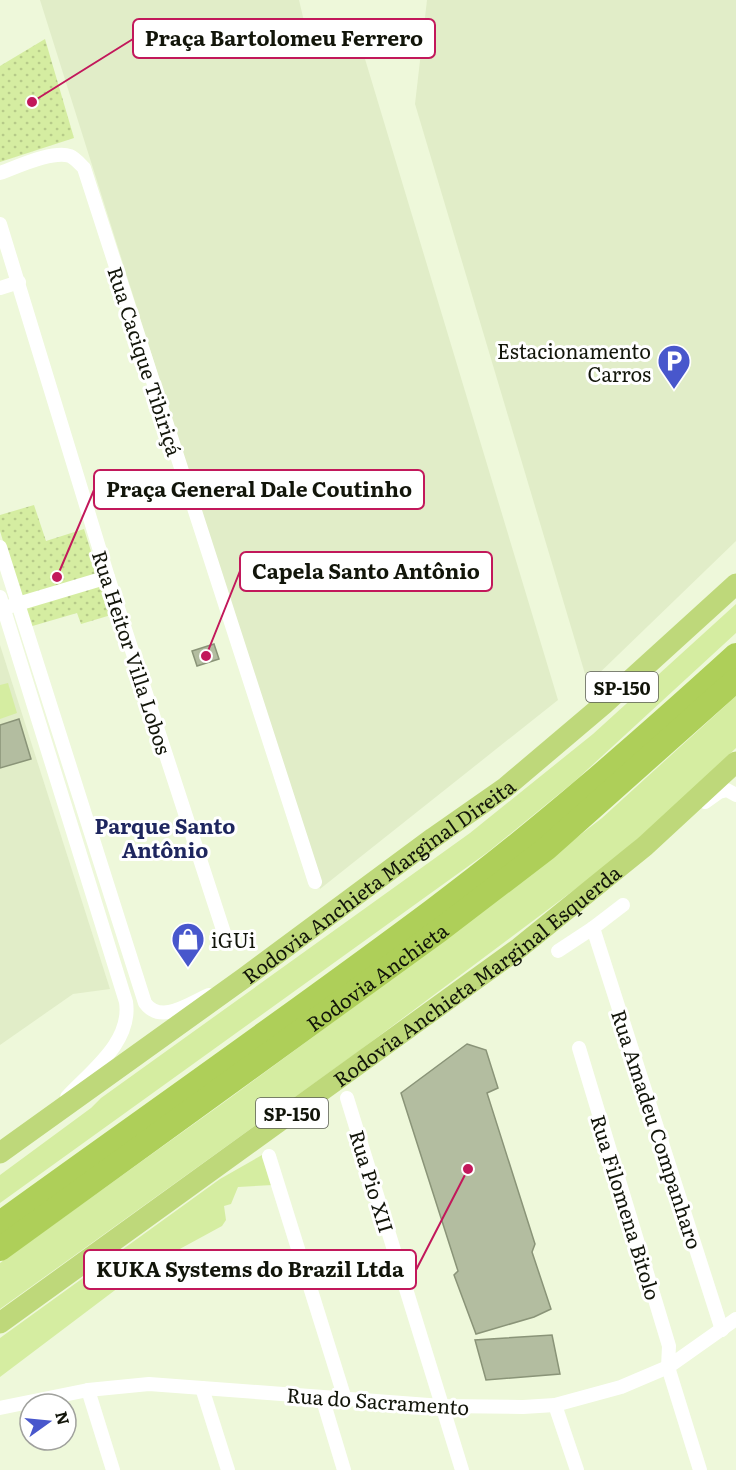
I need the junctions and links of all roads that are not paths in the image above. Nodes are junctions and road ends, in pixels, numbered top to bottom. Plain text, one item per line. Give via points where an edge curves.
1 (0, 173) edge
2 (0, 224) edge
3 (19, 282) junction
4 (0, 288) edge
5 (0, 547) edge
6 (108, 577) junction
7 (736, 584) edge
8 (2, 603) edge
9 (18, 604) junction
10 (736, 656) edge
11 (736, 680) edge
12 (736, 762) edge
13 (736, 795) edge
14 (645, 846) junction
15 (315, 882) dead end
16 (622, 905) dead end
17 (593, 928) junction
18 (227, 942) dead end
19 (558, 951) dead end
20 (244, 978) junction
21 (579, 1048) dead end
22 (347, 1098) dead end
23 (43, 1122) junction
24 (0, 1153) edge
25 (269, 1156) dead end
26 (0, 1223) edge
27 (0, 1249) edge
28 (736, 1319) edge
29 (0, 1323) edge
30 (722, 1330) junction
31 (668, 1367) junction
32 (202, 1388) junction
33 (88, 1390) junction
34 (322, 1397) junction
35 (345, 1399) junction
36 (555, 1405) junction
37 (442, 1406) junction
38 (0, 1408) edge
39 (113, 1470) edge
40 (228, 1470) edge
41 (344, 1470) edge
42 (462, 1470) edge
43 (577, 1470) edge
44 (700, 1470) edge

1 - 15 street, Rua Cacique Tibiriçá via 62,154 72,156 84,168
2 - 3 street, Rua Heitor Villa Lobos
3 - 4 street
3 - 6 street, Rua Heitor Villa Lobos
5 - 9 street
6 - 9 street
6 - 18 street, Rua Heitor Villa Lobos
7 - 20 highway, Rodovia Anchieta Marginal Direita / SP-150 via 506,787
8 - 9 street
8 - 23 street via 127,1009 125,1028 114,1047
9 - 20 street via 145,1003 157,1013 167,1013
10 - 26 highway, Rodovia Anchieta / SP-150 via 516,845 433,910
11 - 27 highway, Rodovia Anchieta / SP-150 via 537,855 440,930
12 - 14 highway, Rodovia Anchieta Marginal Esquerda / SP-150
13 - 14 street via 727,790 719,792
14 - 29 highway, Rodovia Anchieta Marginal Esquerda / SP-150 via 519,948
16 - 17 street
17 - 19 street
17 - 30 street, Rua Amadeu Companharo
20 - 23 highway, Rodovia Anchieta Marginal Direita / SP-150
21 - 31 street, Rua Filomena Bitolo via 669,1346
22 - 37 street, Rua Pio XII
23 - 24 highway, Rodovia Anchieta Marginal Direita / SP-150
25 - 35 street
28 - 30 street, Rua do Sacramento
30 - 31 street, Rua do Sacramento
31 - 36 street, Rua do Sacramento via 621,1388
31 - 44 street, Rua Filomena Bitolo
32 - 33 street, Rua do Sacramento via 149,1384
32 - 34 street, Rua do Sacramento
32 - 40 street
33 - 38 street, Rua do Sacramento
33 - 39 street
34 - 35 street, Rua do Sacramento
34 - 41 street
35 - 37 street, Rua do Sacramento
36 - 37 street, Rua do Sacramento
36 - 43 street
37 - 42 street, Rua Pio XII

